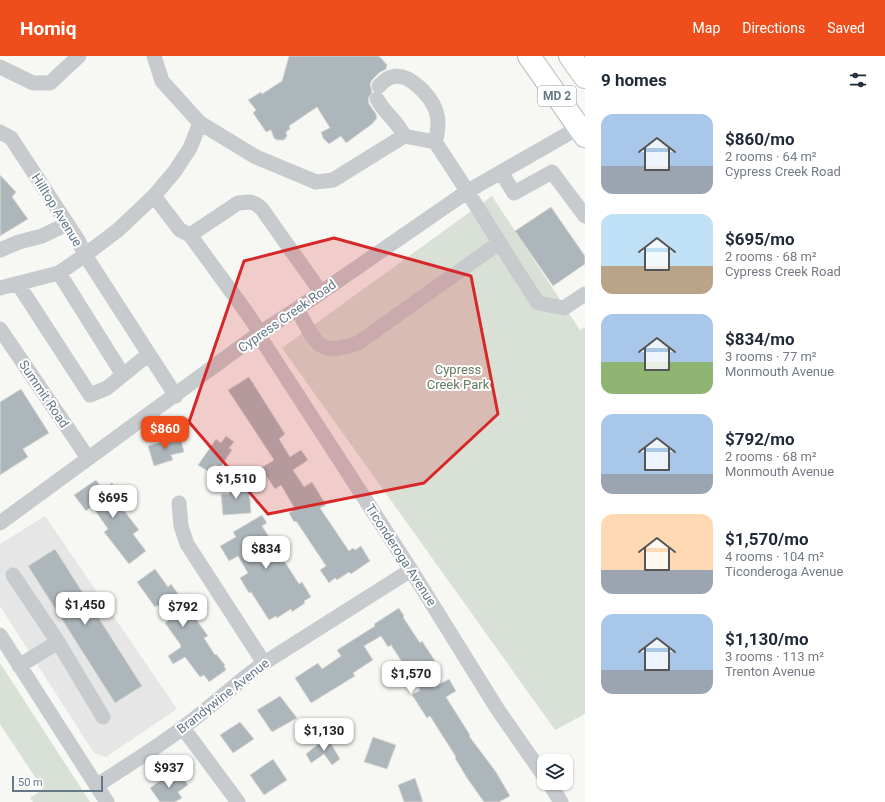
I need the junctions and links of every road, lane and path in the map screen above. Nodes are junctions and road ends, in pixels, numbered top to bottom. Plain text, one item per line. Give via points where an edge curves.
1 (79, 56) edge
2 (154, 56) edge
3 (529, 56) edge
4 (570, 56) edge
5 (0, 67) edge
6 (585, 77) edge
7 (200, 123) junction
8 (583, 129) edge
9 (0, 132) edge
10 (404, 136) junction
11 (435, 142) junction
12 (502, 172) junction
13 (468, 191) junction
14 (154, 196) junction
15 (585, 216) edge
16 (67, 224) junction
17 (190, 235) junction
18 (499, 243) junction
19 (0, 250) edge
20 (85, 255) junction
21 (59, 274) junction
22 (18, 284) junction
23 (0, 288) edge
24 (321, 292) junction
25 (585, 294) edge
26 (297, 309) junction
27 (0, 329) edge
28 (259, 334) junction
29 (149, 354) junction
30 (123, 375) junction
31 (176, 396) junction
32 (88, 458) junction
33 (179, 503) dead end
34 (0, 523) edge
35 (411, 570) junction
36 (12, 575) dead end
37 (0, 635) edge
38 (58, 642) junction
39 (264, 663) junction
40 (20, 666) junction
41 (103, 717) dead end
42 (183, 728) junction
43 (537, 766) edge
44 (96, 786) junction
45 (553, 790) edge
46 (107, 802) edge
47 (238, 802) edge
48 (561, 802) edge

1 - 5 street via 50,83 33,83
2 - 7 street via 162,81
3 - 8 highway, MD 2
4 - 6 highway, MD 2
7 - 10 street via 256,157 316,182 333,180
7 - 14 street via 190,148
8 - 12 street, Cypress Creek Road
9 - 16 street, Hilltop Avenue via 11,138
10 - 11 street
10 - 11 street via 392,116 380,104 378,92 385,80 393,76 407,78 428,97 436,112 438,123
11 - 13 street
12 - 13 street, Cypress Creek Road
12 - 15 street via 514,193 552,172
13 - 18 street
13 - 24 street, Cypress Creek Road
14 - 17 street, Ticonderoga Avenue via 180,230
14 - 20 street via 118,230
16 - 19 street via 42,236
16 - 20 street, Hilltop Avenue
17 - 24 street via 238,203 256,204
17 - 28 street, Ticonderoga Avenue
18 - 25 street via 538,303 564,308
18 - 26 street via 358,343 330,349 319,345
20 - 21 street, Hilltop Avenue
20 - 29 street
21 - 22 street, Hilltop Avenue
21 - 30 street
22 - 23 street, Hilltop Avenue
22 - 30 street via 90,395 107,388
24 - 26 street, Cypress Creek Road
26 - 28 street, Cypress Creek Road
27 - 32 street, Summit Road
28 - 31 street, Cypress Creek Road
28 - 35 street, Ticonderoga Avenue
29 - 30 street
29 - 31 street
31 - 32 street, Cypress Creek Road
32 - 34 street, Cypress Creek Road
33 - 39 street via 181,526 187,544
35 - 39 street, Brandywine Avenue
35 - 43 street, Ticonderoga Avenue via 498,710
36 - 38 street
37 - 40 street
38 - 40 street
38 - 41 street
39 - 42 street, Brandywine Avenue via 243,677
40 - 44 street
42 - 44 street, Brandywine Avenue
42 - 47 street
44 - 46 street
45 - 48 street

